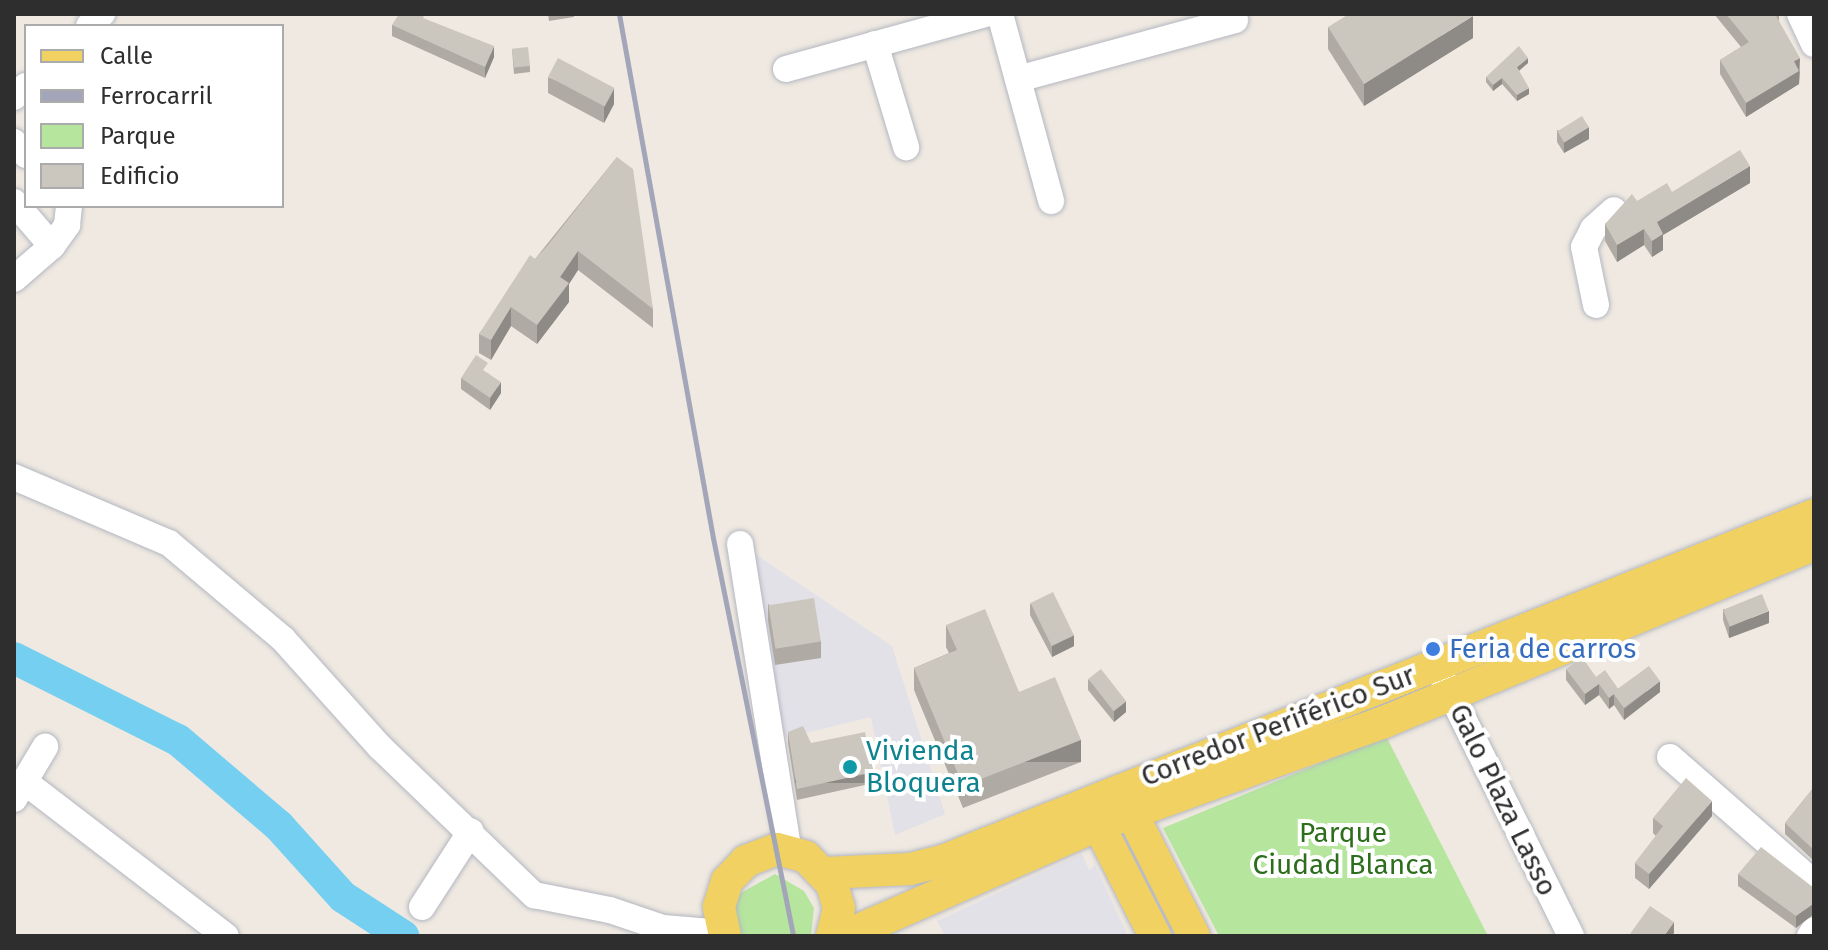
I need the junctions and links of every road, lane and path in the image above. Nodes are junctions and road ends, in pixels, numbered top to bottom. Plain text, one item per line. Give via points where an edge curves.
1 (986, 14) edge
2 (1000, 14) edge
3 (1800, 14) edge
4 (1235, 20) dead end
5 (875, 44) junction
6 (1814, 44) edge
7 (786, 69) dead end
8 (1018, 79) junction
9 (906, 147) dead end
10 (1051, 201) dead end
11 (14, 202) edge
12 (69, 208) edge
13 (1614, 210) edge
14 (52, 246) junction
15 (14, 279) edge
16 (1596, 305) dead end
17 (14, 477) edge
18 (1814, 515) edge
19 (740, 544) dead end
20 (1814, 545) edge
21 (1443, 678) junction
22 (45, 747) dead end
23 (1670, 757) dead end
24 (19, 790) edge
25 (1126, 801) junction
26 (1093, 814) junction
27 (471, 831) junction
28 (789, 852) junction
29 (826, 873) junction
30 (1814, 883) edge
31 (422, 907) dead end
32 (1814, 930) edge
33 (724, 935) edge
34 (226, 936) edge
35 (832, 936) edge
36 (845, 936) edge
37 (1155, 936) edge
38 (1194, 936) edge
39 (1571, 936) edge
40 (1810, 936) edge

1 - 5 street
2 - 8 street
3 - 6 street
4 - 8 street
5 - 7 street
5 - 9 street
8 - 10 street
11 - 14 street
12 - 14 street via 67,225
13 - 16 street via 1593,229 1584,247
14 - 15 street
17 - 27 street via 169,543 283,639 380,747
18 - 21 main road, Corredor Periférico Sur
19 - 28 street
20 - 21 main road, Corredor Periférico Sur
21 - 25 main road, Corredor Periférico Sur
21 - 39 street, Galo Plaza Lasso
22 - 24 street
23 - 30 street
24 - 34 street
25 - 26 main road, Corredor Periférico Sur
25 - 38 main road
26 - 29 main road, Corredor Periférico Sur via 910,869
26 - 36 main road, Corredor Periférico Sur
26 - 37 main road
27 - 31 street
27 - 33 street via 534,895 610,910 663,928
28 - 29 main road
28 - 33 main road via 777,849 758,855 736,870 722,893
29 - 35 main road via 839,908
32 - 40 street

